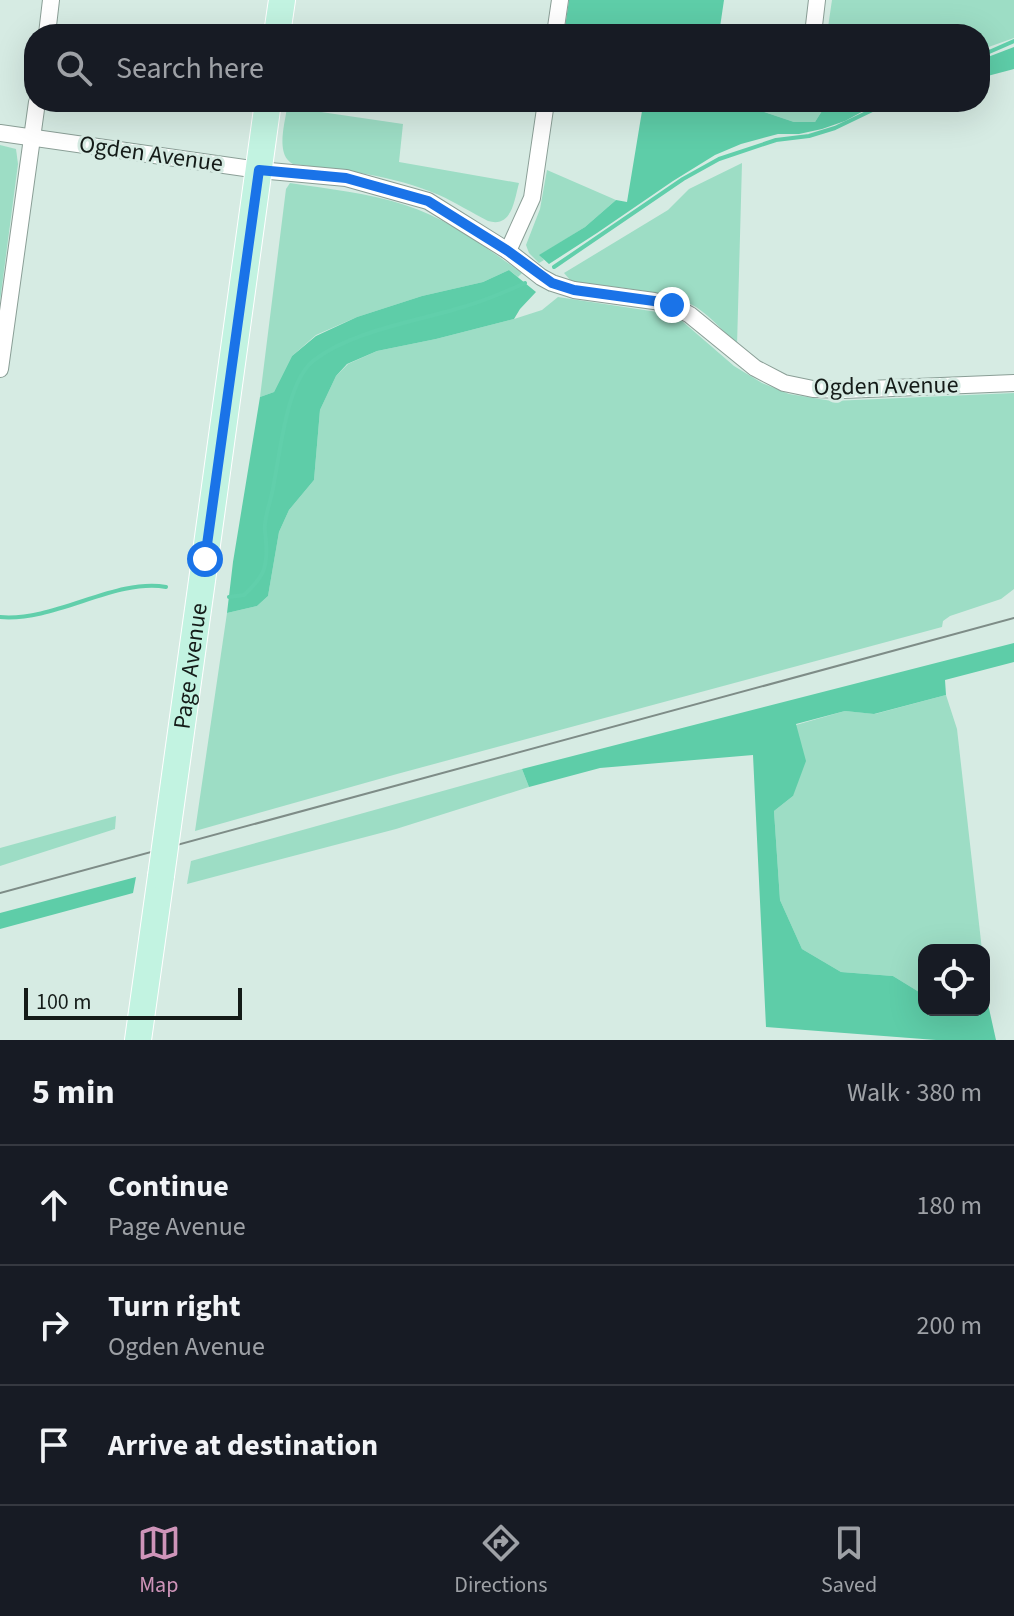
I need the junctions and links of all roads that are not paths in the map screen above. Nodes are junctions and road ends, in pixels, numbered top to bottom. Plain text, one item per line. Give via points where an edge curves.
1 (51, 0) edge
2 (282, 0) edge
3 (560, 0) edge
4 (817, 0) edge
5 (48, 24) edge
6 (278, 24) edge
7 (556, 24) edge
8 (814, 24) edge
9 (36, 112) edge
10 (267, 112) edge
11 (545, 112) edge
12 (0, 133) edge
13 (33, 137) junction
14 (259, 170) junction
15 (508, 251) junction
16 (0, 369) edge
17 (1014, 383) edge
18 (138, 1040) edge

1 - 5 street
2 - 6 main road
3 - 7 street
4 - 8 street
9 - 13 street
10 - 14 main road, Page Avenue
11 - 15 street via 532,198
12 - 13 street, Ogden Avenue
13 - 14 street, Ogden Avenue
13 - 16 street
14 - 15 street, Ogden Avenue via 346,178 428,201
14 - 18 main road, Page Avenue, bridge
15 - 17 street, Ogden Avenue via 563,287 672,305 755,368 784,383 844,390

